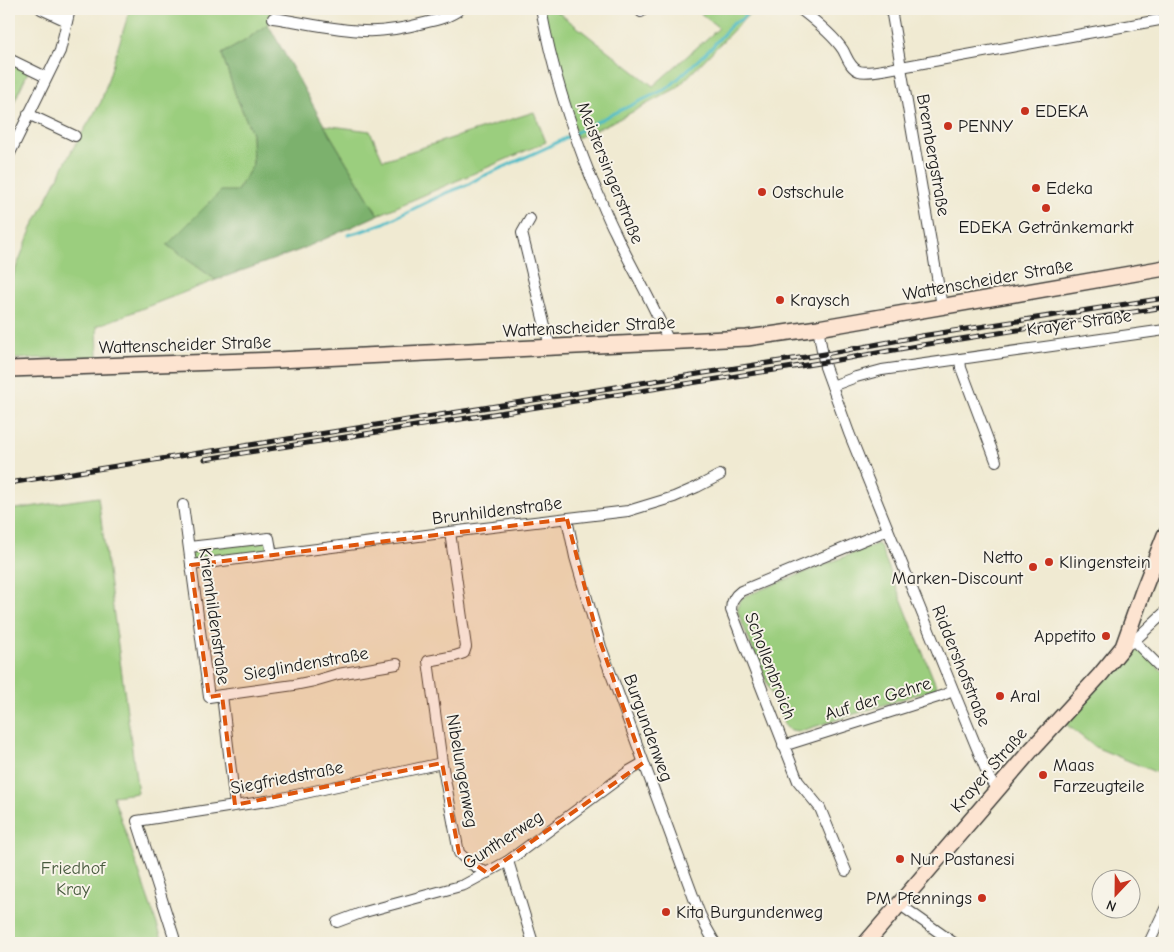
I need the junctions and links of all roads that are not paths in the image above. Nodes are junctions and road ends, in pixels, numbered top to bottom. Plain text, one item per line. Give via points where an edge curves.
1 (41, 9) edge
2 (70, 9) edge
3 (285, 9) edge
4 (460, 9) edge
5 (541, 9) edge
6 (800, 9) edge
7 (891, 9) edge
8 (1165, 19) edge
9 (67, 21) junction
10 (9, 59) edge
11 (901, 67) junction
12 (46, 77) junction
13 (28, 114) junction
14 (75, 136) dead end
15 (9, 154) edge
16 (530, 218) dead end
17 (1165, 268) edge
18 (942, 306) junction
19 (818, 328) junction
20 (1165, 330) edge
21 (668, 342) junction
22 (550, 348) junction
23 (960, 359) junction
24 (9, 369) edge
25 (832, 386) junction
26 (996, 461) dead end
27 (720, 474) dead end
28 (183, 505) dead end
29 (567, 519) junction
30 (888, 530) junction
31 (450, 532) junction
32 (1165, 535) edge
33 (189, 548) junction
34 (272, 555) junction
35 (191, 566) junction
36 (1165, 612) edge
37 (1129, 644) junction
38 (397, 664) dead end
39 (1165, 672) edge
40 (953, 691) junction
41 (222, 695) junction
42 (783, 746) junction
43 (442, 763) junction
44 (643, 763) junction
45 (997, 790) junction
46 (235, 806) junction
47 (508, 861) junction
48 (846, 871) dead end
49 (487, 873) junction
50 (898, 904) junction
51 (1165, 908) edge
52 (337, 922) dead end
53 (174, 937) dead end
54 (532, 943) edge
55 (715, 943) edge
56 (866, 943) edge
57 (954, 943) edge
58 (1150, 943) edge

1 - 9 street
2 - 9 street
3 - 4 street via 278,19 364,31 408,27
5 - 21 street, Meistersingerstraße via 547,45 581,150 614,231
6 - 11 street via 842,48 853,68 859,72
7 - 11 street, Brembergstraße
8 - 11 street
9 - 12 street via 60,51
10 - 12 street
11 - 18 street, Brembergstraße
12 - 13 street
13 - 14 street
13 - 15 street
16 - 22 street via 522,233
17 - 18 main road, Wattenscheider Straße
18 - 19 main road, Wattenscheider Straße
19 - 21 main road, Wattenscheider Straße via 746,338
19 - 25 street, Riddershofstraße
20 - 23 street, Krayer Straße
21 - 22 main road, Wattenscheider Straße
22 - 24 main road, Wattenscheider Straße
23 - 25 street via 882,370
23 - 26 street
25 - 30 street, Riddershofstraße
27 - 29 street, Brunhildenstraße via 674,498 647,506
28 - 33 street, Kriemhildenstraße
29 - 31 street, Brunhildenstraße
29 - 44 street, Burgundenweg via 596,630
30 - 40 street, Riddershofstraße
30 - 42 street, Schollenbroich via 741,591 731,602 731,610
31 - 34 street, Brunhildenstraße
31 - 43 street, Nibelungenweg via 466,647 464,653 456,656 428,661
32 - 37 main road, Krayer Straße via 1143,591
33 - 34 street via 269,538
33 - 35 street, Kriemhildenstraße
34 - 35 street, Brunhildenstraße
35 - 41 street, Kriemhildenstraße via 209,697
36 - 37 street
37 - 39 street
37 - 45 main road, Krayer Straße
38 - 41 street, Sieglindenstraße via 294,685
40 - 42 street, Auf der Gehre
40 - 45 street, Riddershofstraße
41 - 46 street, Kriemhildenstraße
42 - 48 street, Schollenbroich via 798,781 820,808
43 - 46 street, Siegfriedstraße
43 - 49 street, Nibelungenweg via 459,853
44 - 47 street, Guntherweg
44 - 55 street, Burgundenweg via 699,912
45 - 50 main road, Krayer Straße
46 - 53 street, Siegfriedstraße via 137,821
47 - 49 street, Guntherweg
47 - 54 street
49 - 52 street, Guntherweg via 464,885
50 - 56 main road, Krayer Straße
50 - 57 street
51 - 58 street

